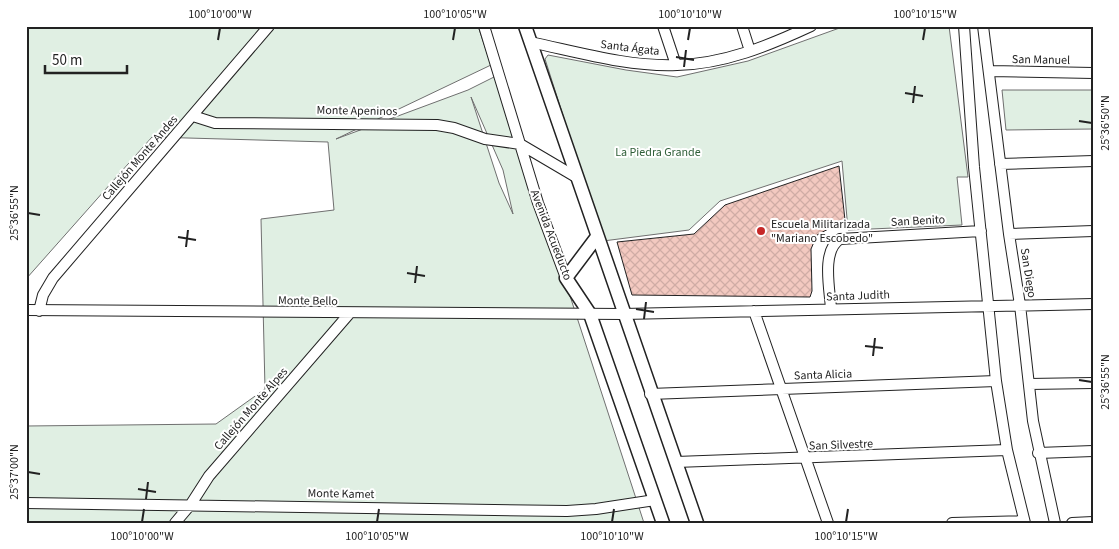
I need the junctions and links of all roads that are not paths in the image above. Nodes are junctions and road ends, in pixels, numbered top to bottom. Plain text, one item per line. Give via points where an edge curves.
1 (270, 26) edge
2 (484, 26) edge
3 (525, 26) edge
4 (663, 26) edge
5 (742, 26) edge
6 (811, 26) edge
7 (964, 26) edge
8 (983, 26) edge
9 (530, 42) junction
10 (750, 51) junction
11 (676, 65) junction
12 (989, 71) junction
13 (1093, 73) edge
14 (193, 116) junction
15 (520, 144) junction
16 (1093, 161) edge
17 (1000, 164) junction
18 (576, 177) junction
19 (981, 231) junction
20 (1093, 231) edge
21 (1009, 234) junction
22 (596, 238) junction
23 (566, 278) junction
24 (1093, 304) edge
25 (987, 305) junction
26 (1020, 305) junction
27 (831, 309) junction
28 (26, 310) edge
29 (39, 311) junction
30 (754, 311) junction
31 (349, 314) junction
32 (590, 314) junction
33 (623, 314) junction
34 (996, 381) junction
35 (1093, 383) edge
36 (1029, 384) junction
37 (781, 389) junction
38 (650, 394) junction
39 (1007, 450) junction
40 (1093, 451) edge
41 (1038, 453) junction
42 (806, 459) junction
43 (676, 462) junction
44 (655, 500) junction
45 (26, 502) edge
46 (191, 504) junction
47 (1024, 522) edge
48 (1093, 522) edge
49 (175, 523) edge
50 (662, 523) edge
51 (697, 523) edge
52 (828, 523) edge
53 (952, 523) edge
54 (1055, 523) edge
55 (1072, 523) edge

1 - 14 street, Callejón Monte Andes
2 - 15 street, Avenida Acueducto
3 - 9 street
4 - 11 street
5 - 10 street
6 - 10 street, Santa Ágata
7 - 19 street
8 - 12 street, San Diego
9 - 11 street, Santa Ágata via 618,60
9 - 18 street
10 - 11 street, Santa Ágata via 722,59
12 - 13 street, San Manuel
12 - 17 street, San Diego
14 - 15 street, Monte Apeninos via 215,122 437,125 484,139
14 - 29 street, Callejón Monte Andes via 53,278 43,294
15 - 18 street
15 - 23 street, Avenida Acueducto
16 - 17 street
17 - 21 street, San Diego
18 - 22 street
19 - 25 street
19 - 27 street, San Benito via 840,239 835,242 829,262
20 - 21 street
21 - 26 street, San Diego
22 - 23 street
22 - 33 street
23 - 32 street, Avenida Acueducto
24 - 26 street, Santa Judith
25 - 26 street, Santa Judith
25 - 27 street, Santa Judith
25 - 34 street
26 - 36 street, San Diego
27 - 30 street, Santa Judith
28 - 29 street, Monte Bello
29 - 31 street, Monte Bello
30 - 33 street, Santa Judith
30 - 37 street
31 - 32 street, Monte Bello
31 - 46 street, Callejón Monte Alpes via 209,476
32 - 33 street, Monte Bello
32 - 44 street, Avenida Acueducto
33 - 38 street
34 - 37 street, Santa Alicia
34 - 39 street
35 - 36 street
36 - 41 street, San Diego
37 - 38 street, Santa Alicia
37 - 42 street
38 - 43 street
39 - 42 street, San Silvestre
39 - 47 street
40 - 41 street
41 - 54 street, San Diego
42 - 43 street, San Silvestre
42 - 52 street
43 - 51 street
44 - 46 street, Monte Kamet via 567,511
44 - 50 street, Avenida Acueducto
45 - 46 street, Monte Kamet
46 - 49 street, Callejón Monte Alpes
47 - 53 street
48 - 55 street

